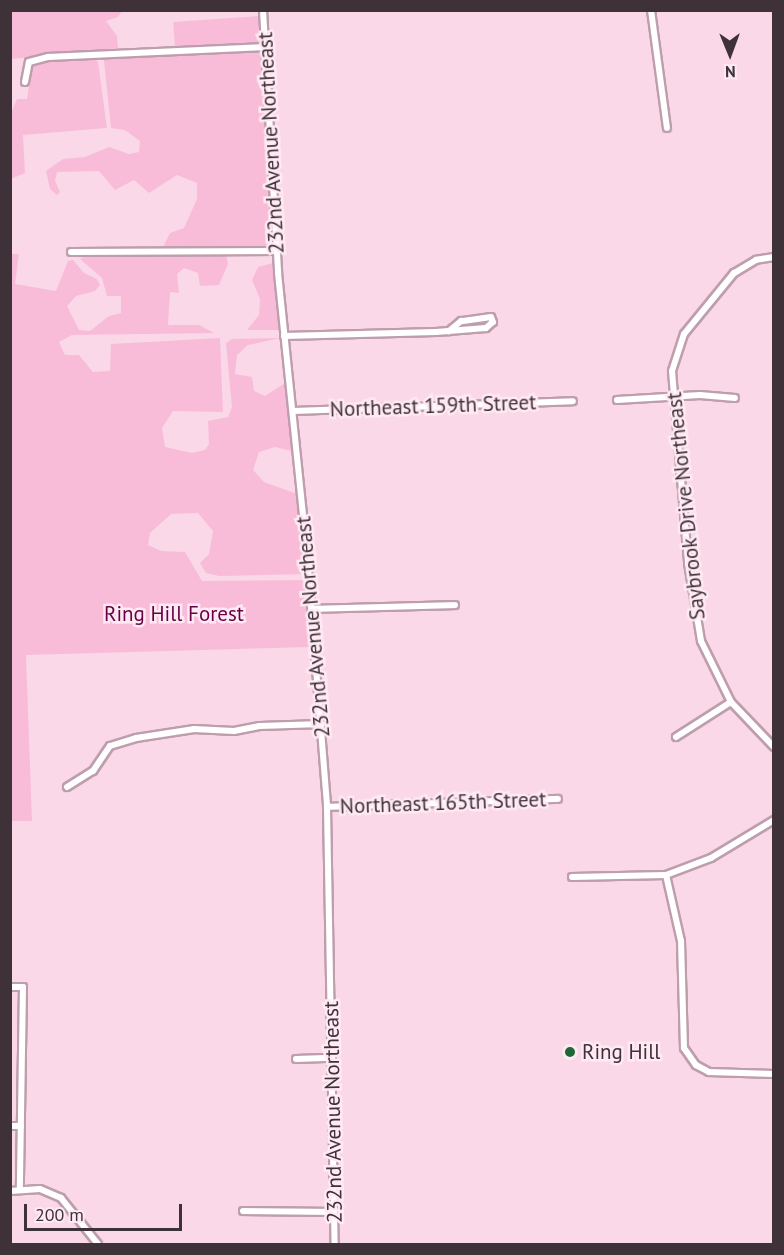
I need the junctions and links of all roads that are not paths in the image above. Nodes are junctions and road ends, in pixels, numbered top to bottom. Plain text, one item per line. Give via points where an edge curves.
1 (263, 10) edge
2 (651, 10) edge
3 (266, 47) junction
4 (25, 82) dead end
5 (667, 128) dead end
6 (276, 250) junction
7 (71, 252) dead end
8 (774, 257) edge
9 (448, 331) junction
10 (284, 336) junction
11 (673, 396) junction
12 (735, 399) dead end
13 (617, 400) dead end
14 (573, 401) dead end
15 (293, 411) junction
16 (455, 604) dead end
17 (312, 609) junction
18 (314, 631) junction
19 (305, 632) dead end
20 (731, 702) junction
21 (321, 724) junction
22 (676, 737) dead end
23 (774, 747) edge
24 (67, 787) dead end
25 (558, 799) dead end
26 (327, 807) junction
27 (773, 822) edge
28 (666, 874) junction
29 (572, 877) dead end
30 (10, 987) edge
31 (332, 1058) junction
32 (296, 1059) dead end
33 (774, 1074) edge
34 (10, 1126) edge
35 (21, 1126) junction
36 (20, 1189) junction
37 (10, 1191) edge
38 (243, 1211) dead end
39 (334, 1212) junction
40 (98, 1245) edge
41 (335, 1245) edge

1 - 3 street, 232nd Avenue Northeast
2 - 5 street
3 - 4 street via 48,57 29,62
3 - 6 street, 232nd Avenue Northeast
6 - 7 street
6 - 10 street, 232nd Avenue Northeast
8 - 11 street, Saybrook Drive Northeast via 742,265 682,338 674,358
9 - 9 street via 491,327 493,322 491,317 460,321
9 - 10 street
10 - 15 street, 232nd Avenue Northeast
11 - 12 street
11 - 13 street
11 - 20 street, Saybrook Drive Northeast via 693,602 701,641
14 - 15 street, Northeast 159th Street
15 - 17 street, 232nd Avenue Northeast
16 - 17 street
17 - 18 street, 232nd Avenue Northeast
18 - 19 street
18 - 21 street, 232nd Avenue Northeast
20 - 22 street
20 - 23 street, Saybrook Drive Northeast
21 - 24 street via 260,726 234,732 194,729 136,738 110,746 93,771
21 - 26 street, 232nd Avenue Northeast
25 - 26 street, Northeast 165th Street
26 - 31 street, 232nd Avenue Northeast
27 - 28 street via 711,858
28 - 29 street
28 - 33 street via 681,941 684,1048 696,1065 709,1072
30 - 35 street via 23,987
31 - 32 street
31 - 39 street, 232nd Avenue Northeast
34 - 35 street
35 - 36 street
36 - 37 street
36 - 40 street via 40,1189 61,1198
38 - 39 street
39 - 41 street, 232nd Avenue Northeast

